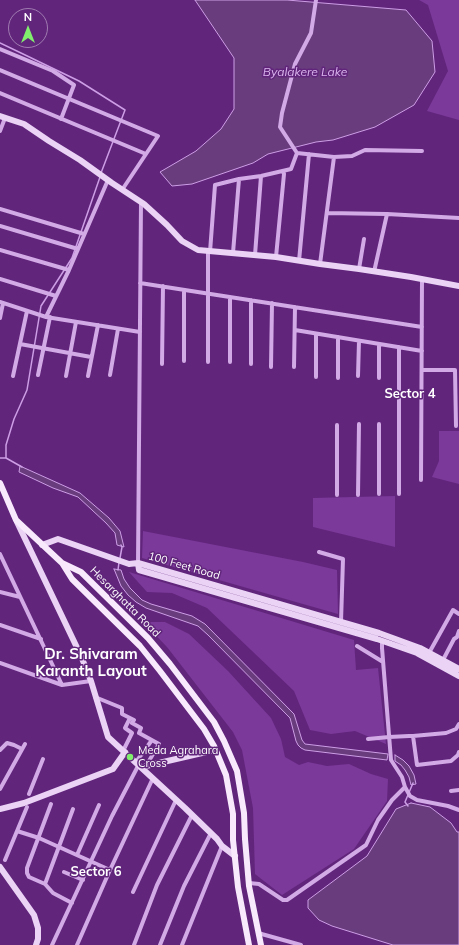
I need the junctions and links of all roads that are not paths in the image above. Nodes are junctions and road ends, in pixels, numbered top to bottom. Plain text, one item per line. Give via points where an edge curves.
1 (316, 0) edge
2 (0, 49) edge
3 (0, 70) edge
4 (0, 94) edge
5 (68, 99) junction
6 (3, 117) edge
7 (61, 119) junction
8 (0, 131) edge
9 (422, 151) dead end
10 (297, 153) junction
11 (146, 154) junction
12 (309, 154) junction
13 (334, 157) junction
14 (283, 171) junction
15 (261, 176) junction
16 (239, 179) junction
17 (108, 180) junction
18 (122, 190) junction
19 (141, 202) junction
20 (0, 209) edge
21 (327, 213) junction
22 (387, 214) junction
23 (459, 218) edge
24 (0, 226) edge
25 (84, 234) junction
26 (364, 239) dead end
27 (78, 249) junction
28 (0, 250) edge
29 (209, 252) junction
30 (233, 253) junction
31 (255, 255) junction
32 (276, 257) junction
33 (299, 261) junction
34 (320, 264) junction
35 (360, 269) junction
36 (69, 270) junction
37 (374, 272) junction
38 (0, 279) edge
39 (422, 279) junction
40 (140, 283) junction
41 (163, 286) junction
42 (459, 286) edge
43 (184, 290) junction
44 (208, 293) junction
45 (56, 296) junction
46 (230, 297) junction
47 (251, 300) junction
48 (2, 303) edge
49 (272, 303) junction
50 (295, 307) junction
51 (27, 311) junction
52 (48, 317) junction
53 (0, 318) edge
54 (76, 322) junction
55 (98, 325) junction
56 (422, 327) junction
57 (118, 329) junction
58 (295, 330) junction
59 (140, 332) junction
60 (316, 334) junction
61 (338, 337) junction
62 (358, 341) junction
63 (20, 344) junction
64 (379, 344) junction
65 (400, 347) junction
66 (44, 348) junction
67 (422, 351) junction
68 (70, 353) junction
69 (91, 357) junction
70 (184, 361) dead end
71 (208, 362) dead end
72 (230, 362) dead end
73 (162, 364) dead end
74 (251, 364) dead end
75 (271, 367) dead end
76 (294, 368) dead end
77 (422, 370) junction
78 (38, 375) dead end
79 (110, 375) dead end
80 (13, 376) dead end
81 (66, 376) dead end
82 (88, 376) dead end
83 (358, 376) dead end
84 (316, 377) dead end
85 (338, 378) dead end
86 (379, 378) dead end
87 (337, 424) dead end
88 (359, 424) dead end
89 (379, 424) dead end
90 (456, 426) dead end
91 (421, 480) dead end
92 (0, 483) edge
93 (379, 494) dead end
94 (399, 494) dead end
95 (337, 495) dead end
96 (358, 495) dead end
97 (16, 520) junction
98 (42, 545) junction
99 (319, 552) dead end
100 (0, 554) edge
101 (62, 563) junction
102 (138, 563) junction
103 (0, 565) edge
104 (6, 567) junction
105 (0, 592) edge
106 (20, 597) junction
107 (459, 614) edge
108 (341, 622) junction
109 (0, 625) edge
110 (459, 631) edge
111 (40, 639) junction
112 (382, 641) junction
113 (357, 646) dead end
114 (429, 653) junction
115 (443, 660) junction
116 (383, 662) junction
117 (0, 663) edge
118 (458, 667) edge
119 (459, 676) edge
120 (91, 681) junction
121 (62, 685) junction
122 (95, 697) junction
123 (130, 718) junction
124 (459, 724) edge
125 (389, 736) junction
126 (413, 736) junction
127 (368, 739) dead end
128 (152, 740) junction
129 (25, 744) dead end
130 (22, 749) junction
131 (0, 750) edge
132 (216, 750) junction
133 (124, 752) junction
134 (459, 752) edge
135 (43, 759) dead end
136 (141, 766) junction
137 (153, 778) junction
138 (405, 787) junction
139 (0, 789) edge
140 (459, 790) edge
141 (451, 791) dead end
142 (29, 794) dead end
143 (176, 800) junction
144 (51, 804) dead end
145 (98, 805) dead end
146 (27, 807) dead end
147 (0, 809) edge
148 (73, 809) dead end
149 (459, 810) edge
150 (192, 815) junction
151 (17, 831) junction
152 (210, 833) junction
153 (39, 838) junction
154 (222, 846) junction
155 (59, 847) junction
156 (77, 855) junction
157 (235, 856) junction
158 (5, 860) dead end
159 (91, 862) junction
160 (0, 867) edge
161 (110, 870) junction
162 (64, 872) dead end
163 (83, 880) junction
164 (249, 883) junction
165 (45, 884) junction
166 (133, 892) dead end
167 (72, 903) junction
168 (258, 933) junction
169 (36, 945) edge
170 (52, 945) edge
171 (77, 945) edge
172 (134, 945) edge
173 (160, 945) edge
174 (182, 945) edge
175 (249, 945) edge
176 (261, 945) edge
177 (301, 945) edge

1 - 10 street via 311,34 295,64 280,127
2 - 5 street via 53,72 74,85
3 - 5 street
4 - 7 street
5 - 7 street
5 - 11 street via 158,136
6 - 8 street
6 - 17 main road via 24,124
7 - 11 street
9 - 13 street via 365,150 352,156
10 - 12 street
10 - 14 street via 291,169
11 - 18 street
12 - 13 street
12 - 33 street
13 - 21 street
14 - 15 street
14 - 32 street
15 - 16 street
15 - 31 street
16 - 29 street via 216,185
16 - 30 street
17 - 18 main road
17 - 25 street
18 - 19 main road
19 - 29 main road via 182,241 198,250
19 - 40 street
20 - 25 street
21 - 22 street
21 - 34 street
22 - 23 street
22 - 37 street
24 - 27 street
25 - 27 street
26 - 35 street
27 - 36 street
28 - 36 street
29 - 30 main road
29 - 44 street
30 - 31 main road
31 - 32 main road
32 - 33 main road
33 - 34 main road
34 - 35 main road
35 - 37 main road
36 - 45 street
37 - 39 main road
38 - 45 street
39 - 42 main road
39 - 56 street
40 - 41 street
40 - 59 street
41 - 43 street
41 - 73 street
43 - 44 street
43 - 70 street
44 - 46 street
44 - 71 street
45 - 52 street
46 - 47 street
46 - 72 street
47 - 49 street
47 - 74 street
48 - 51 street
48 - 53 street
49 - 50 street
49 - 75 street
50 - 56 street
50 - 58 street
51 - 52 street
51 - 63 street
52 - 54 street
52 - 66 street
54 - 55 street
54 - 68 street
55 - 57 street
55 - 69 street
56 - 67 street
57 - 59 street
57 - 79 street
58 - 60 street
58 - 76 street
59 - 102 street
60 - 61 street
60 - 84 street
61 - 62 street
61 - 85 street
62 - 64 street
62 - 83 street
63 - 66 street
63 - 80 street
64 - 65 street
64 - 86 street
65 - 67 street
65 - 94 street
66 - 68 street
66 - 78 street
67 - 77 street
68 - 69 street
68 - 81 street
69 - 82 street
77 - 90 street via 455,370
77 - 91 street
87 - 95 street
88 - 96 street
89 - 93 street
92 - 97 main road
97 - 98 main road
97 - 120 main road
98 - 101 main road
98 - 102 main road via 58,539 129,564
99 - 108 street via 343,559
100 - 104 street
101 - 132 main road, Hesarghatta Road via 72,579 140,646 204,729
101 - 164 main road, Hesarghatta Road via 81,572 148,638 214,722 237,772 244,813
102 - 108 main road, 100 Feet Road
102 - 112 main road, 100 Feet Road via 139,570
103 - 104 street
104 - 106 street
105 - 106 street
106 - 111 street
107 - 114 street via 453,610
108 - 114 main road, 100 Feet Road via 379,633
109 - 111 street
110 - 115 street
111 - 121 street
112 - 116 street
112 - 119 main road, 100 Feet Road via 417,653
113 - 116 street
114 - 115 main road, 100 Feet Road
115 - 118 main road, 100 Feet Road
116 - 125 street
117 - 121 street
120 - 121 street
120 - 122 main road
122 - 123 street via 122,708 122,714
122 - 133 main road via 108,737
123 - 128 street via 134,720 132,723 141,728 139,733
123 - 133 street via 125,728 132,733
124 - 126 street via 456,729 446,733
125 - 126 street
125 - 127 street
125 - 138 street via 390,760 402,777
126 - 134 street via 416,765 451,761
128 - 136 street
128 - 136 street via 159,744
129 - 130 street
130 - 131 street via 6,743
130 - 139 street
132 - 136 main road
132 - 157 main road, Hesarghatta Road via 226,775 233,814
133 - 136 main road
133 - 147 main road via 113,769 24,803
135 - 142 street
136 - 137 main road
136 - 159 street via 138,766 123,794
137 - 143 main road
137 - 161 street
138 - 149 street via 410,796 417,800
138 - 164 street via 378,820 366,845 287,900 257,883
140 - 141 street
143 - 150 main road
143 - 166 street
144 - 153 street
145 - 156 street
146 - 151 street
148 - 155 street
150 - 152 main road
150 - 172 street via 157,885
151 - 153 street
151 - 158 street
152 - 154 main road
152 - 173 street via 184,886
153 - 155 street
153 - 165 street via 27,873 28,877
154 - 157 main road
154 - 174 street
155 - 156 street
155 - 165 street
156 - 159 street
157 - 175 main road, Hesarghatta Road
159 - 161 street
159 - 163 street
160 - 169 main road via 34,915 38,928
161 - 171 street
162 - 163 street
163 - 167 street
164 - 168 main road, Hesarghatta Road
165 - 167 street
167 - 170 street
168 - 176 main road, Hesarghatta Road
168 - 177 street

